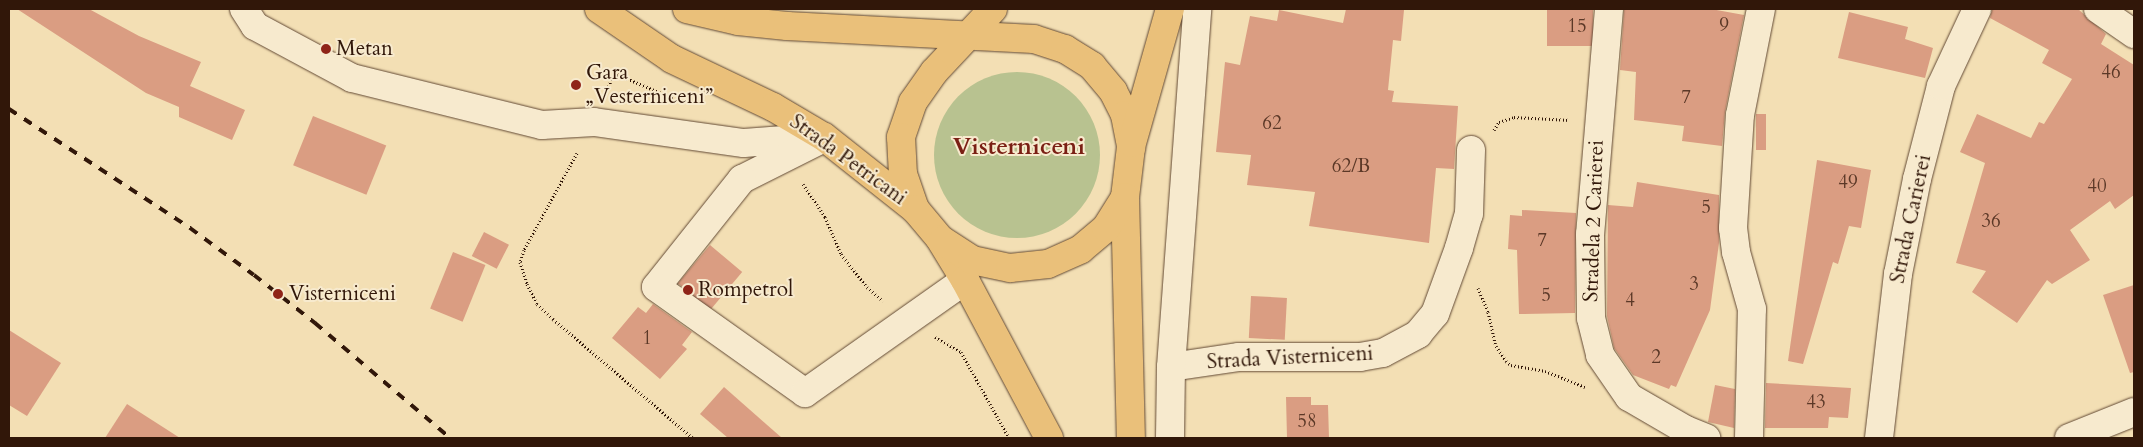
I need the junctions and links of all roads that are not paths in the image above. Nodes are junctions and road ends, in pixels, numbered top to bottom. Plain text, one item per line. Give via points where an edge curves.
1 (244, 9) edge
2 (599, 9) edge
3 (687, 9) edge
4 (842, 9) edge
5 (992, 9) edge
6 (1170, 9) edge
7 (1197, 9) edge
8 (1609, 9) edge
9 (1761, 9) edge
10 (1978, 9) edge
11 (2098, 9) edge
12 (787, 26) junction
13 (2134, 34) edge
14 (972, 35) junction
15 (824, 137) junction
16 (1132, 147) junction
17 (1471, 155) road end
18 (1125, 197) junction
19 (915, 209) junction
20 (940, 239) junction
21 (965, 280) junction
22 (1171, 367) junction
23 (2134, 412) edge
24 (1049, 438) edge
25 (1131, 438) edge
26 (1170, 438) edge
27 (1706, 438) edge
28 (1749, 438) edge
29 (1879, 438) edge
30 (2069, 438) edge

1 - 15 street via 255,26 352,78 542,125 594,122 744,144
2 - 15 main road, Strada Petricani via 672,59 772,106
3 - 12 main road via 738,21
4 - 12 main road
5 - 14 main road
6 - 16 main road
7 - 22 street
8 - 27 street, Stradela 2 Carierei via 1597,121 1590,234 1591,318 1600,355 1629,397 1678,426
9 - 28 street via 1740,115 1733,228 1736,252 1752,309
10 - 29 street, Strada Carierei via 1941,86 1917,179 1898,274
11 - 13 street
12 - 14 main road
14 - 16 main road via 1034,39 1065,49 1092,66 1113,91 1125,115
14 - 19 main road via 934,72 913,102 902,138 903,174
15 - 19 main road, Strada Petricani
15 - 21 street via 742,179 656,288 805,393
16 - 18 main road
17 - 22 street, Strada Visterniceni via 1469,214 1461,242 1435,314 1418,334 1383,353 1360,357 1239,356
18 - 20 main road via 1106,228 1081,249 1048,264 1010,268 972,260
18 - 25 main road
19 - 20 main road
20 - 21 main road
21 - 24 main road
22 - 26 street
23 - 30 street

